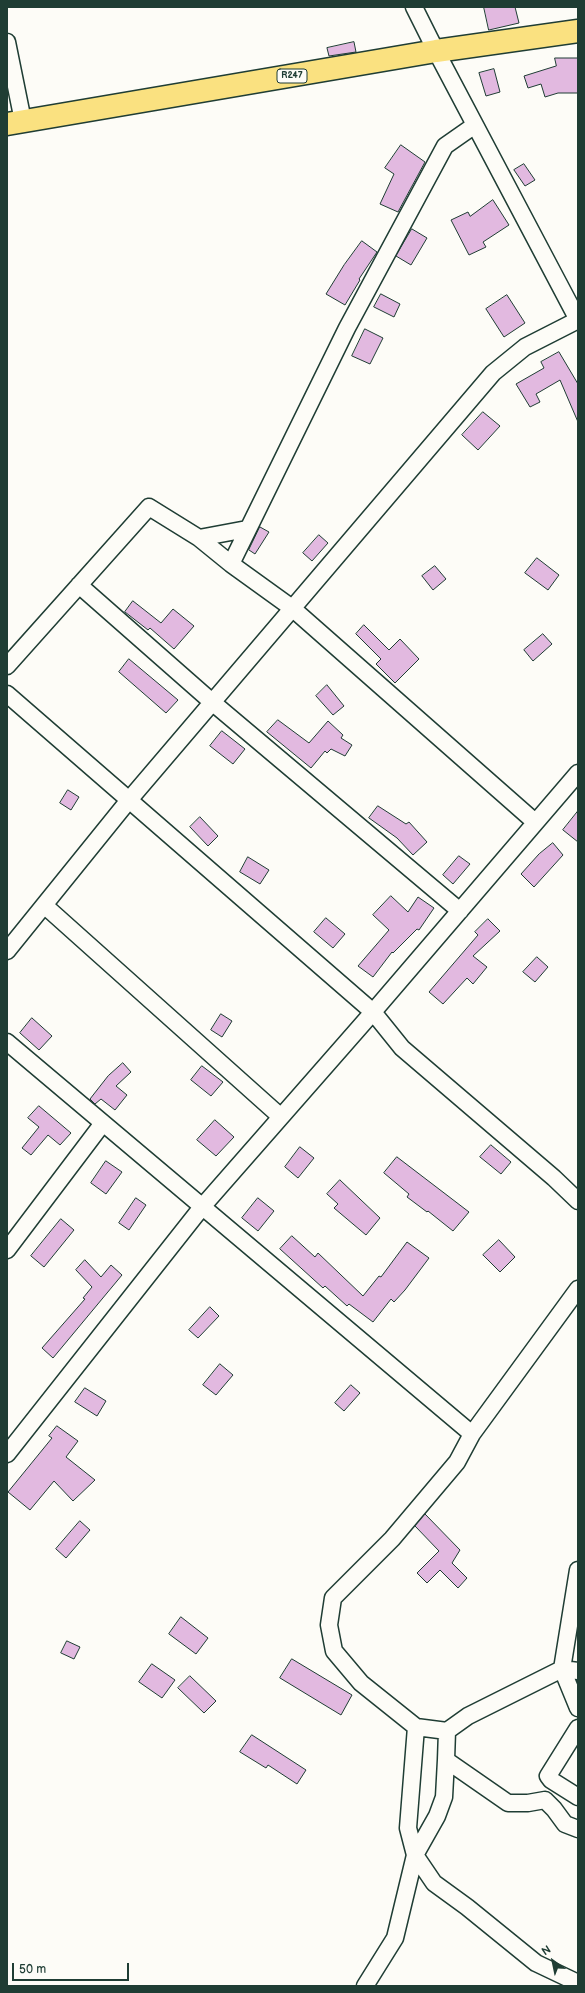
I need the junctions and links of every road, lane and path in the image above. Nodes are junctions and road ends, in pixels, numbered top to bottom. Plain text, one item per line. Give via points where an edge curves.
1 (414, 7) edge
2 (578, 31) edge
3 (7, 42) edge
4 (436, 51) junction
5 (15, 123) edge
6 (475, 125) junction
7 (578, 320) edge
8 (246, 529) junction
9 (198, 538) junction
10 (231, 564) junction
11 (79, 585) junction
12 (292, 608) junction
13 (7, 666) edge
14 (7, 694) edge
15 (212, 702) junction
16 (578, 773) edge
17 (129, 800) junction
18 (535, 822) junction
19 (44, 905) junction
20 (460, 911) junction
21 (7, 951) edge
22 (373, 1012) junction
23 (7, 1042) edge
24 (282, 1116) junction
25 (103, 1123) junction
26 (578, 1201) edge
27 (202, 1207) junction
28 (7, 1250) edge
29 (578, 1289) edge
30 (472, 1434) junction
31 (7, 1454) edge
32 (578, 1570) edge
33 (562, 1668) junction
34 (578, 1671) edge
35 (578, 1708) edge
36 (416, 1727) junction
37 (578, 1728) edge
38 (447, 1731) junction
39 (446, 1760) junction
40 (578, 1797) edge
41 (578, 1830) edge
42 (415, 1855) junction
43 (578, 1983) edge
44 (365, 1986) edge

1 - 4 street
2 - 4 main road, R247
3 - 5 street
4 - 5 main road, R247
4 - 6 street
6 - 7 street
6 - 8 street via 446,146 347,328
7 - 12 street via 525,347 493,373
8 - 9 street
8 - 10 street
9 - 10 street
9 - 11 street via 148,507
10 - 12 street
11 - 13 street
11 - 15 street
12 - 15 street
12 - 18 street
14 - 17 street
15 - 17 street
15 - 20 street
16 - 18 street
17 - 19 street
17 - 22 street
18 - 20 street
19 - 21 street
19 - 24 street
20 - 22 street
22 - 24 street
22 - 26 street via 402,1048
23 - 25 street
24 - 27 street
25 - 27 street
25 - 28 street
27 - 30 street
27 - 31 street
29 - 30 street
30 - 36 street via 457,1462 392,1539 333,1598 329,1625 334,1651 360,1683
32 - 33 street
33 - 34 street
33 - 35 street
33 - 38 street via 468,1716
36 - 38 street
36 - 42 street via 408,1828
37 - 40 street via 548,1776
38 - 39 street
39 - 41 street via 508,1803 545,1800 565,1824
39 - 42 street via 444,1797 437,1816
42 - 43 street via 434,1883 468,1907 536,1963
42 - 44 street via 395,1938

